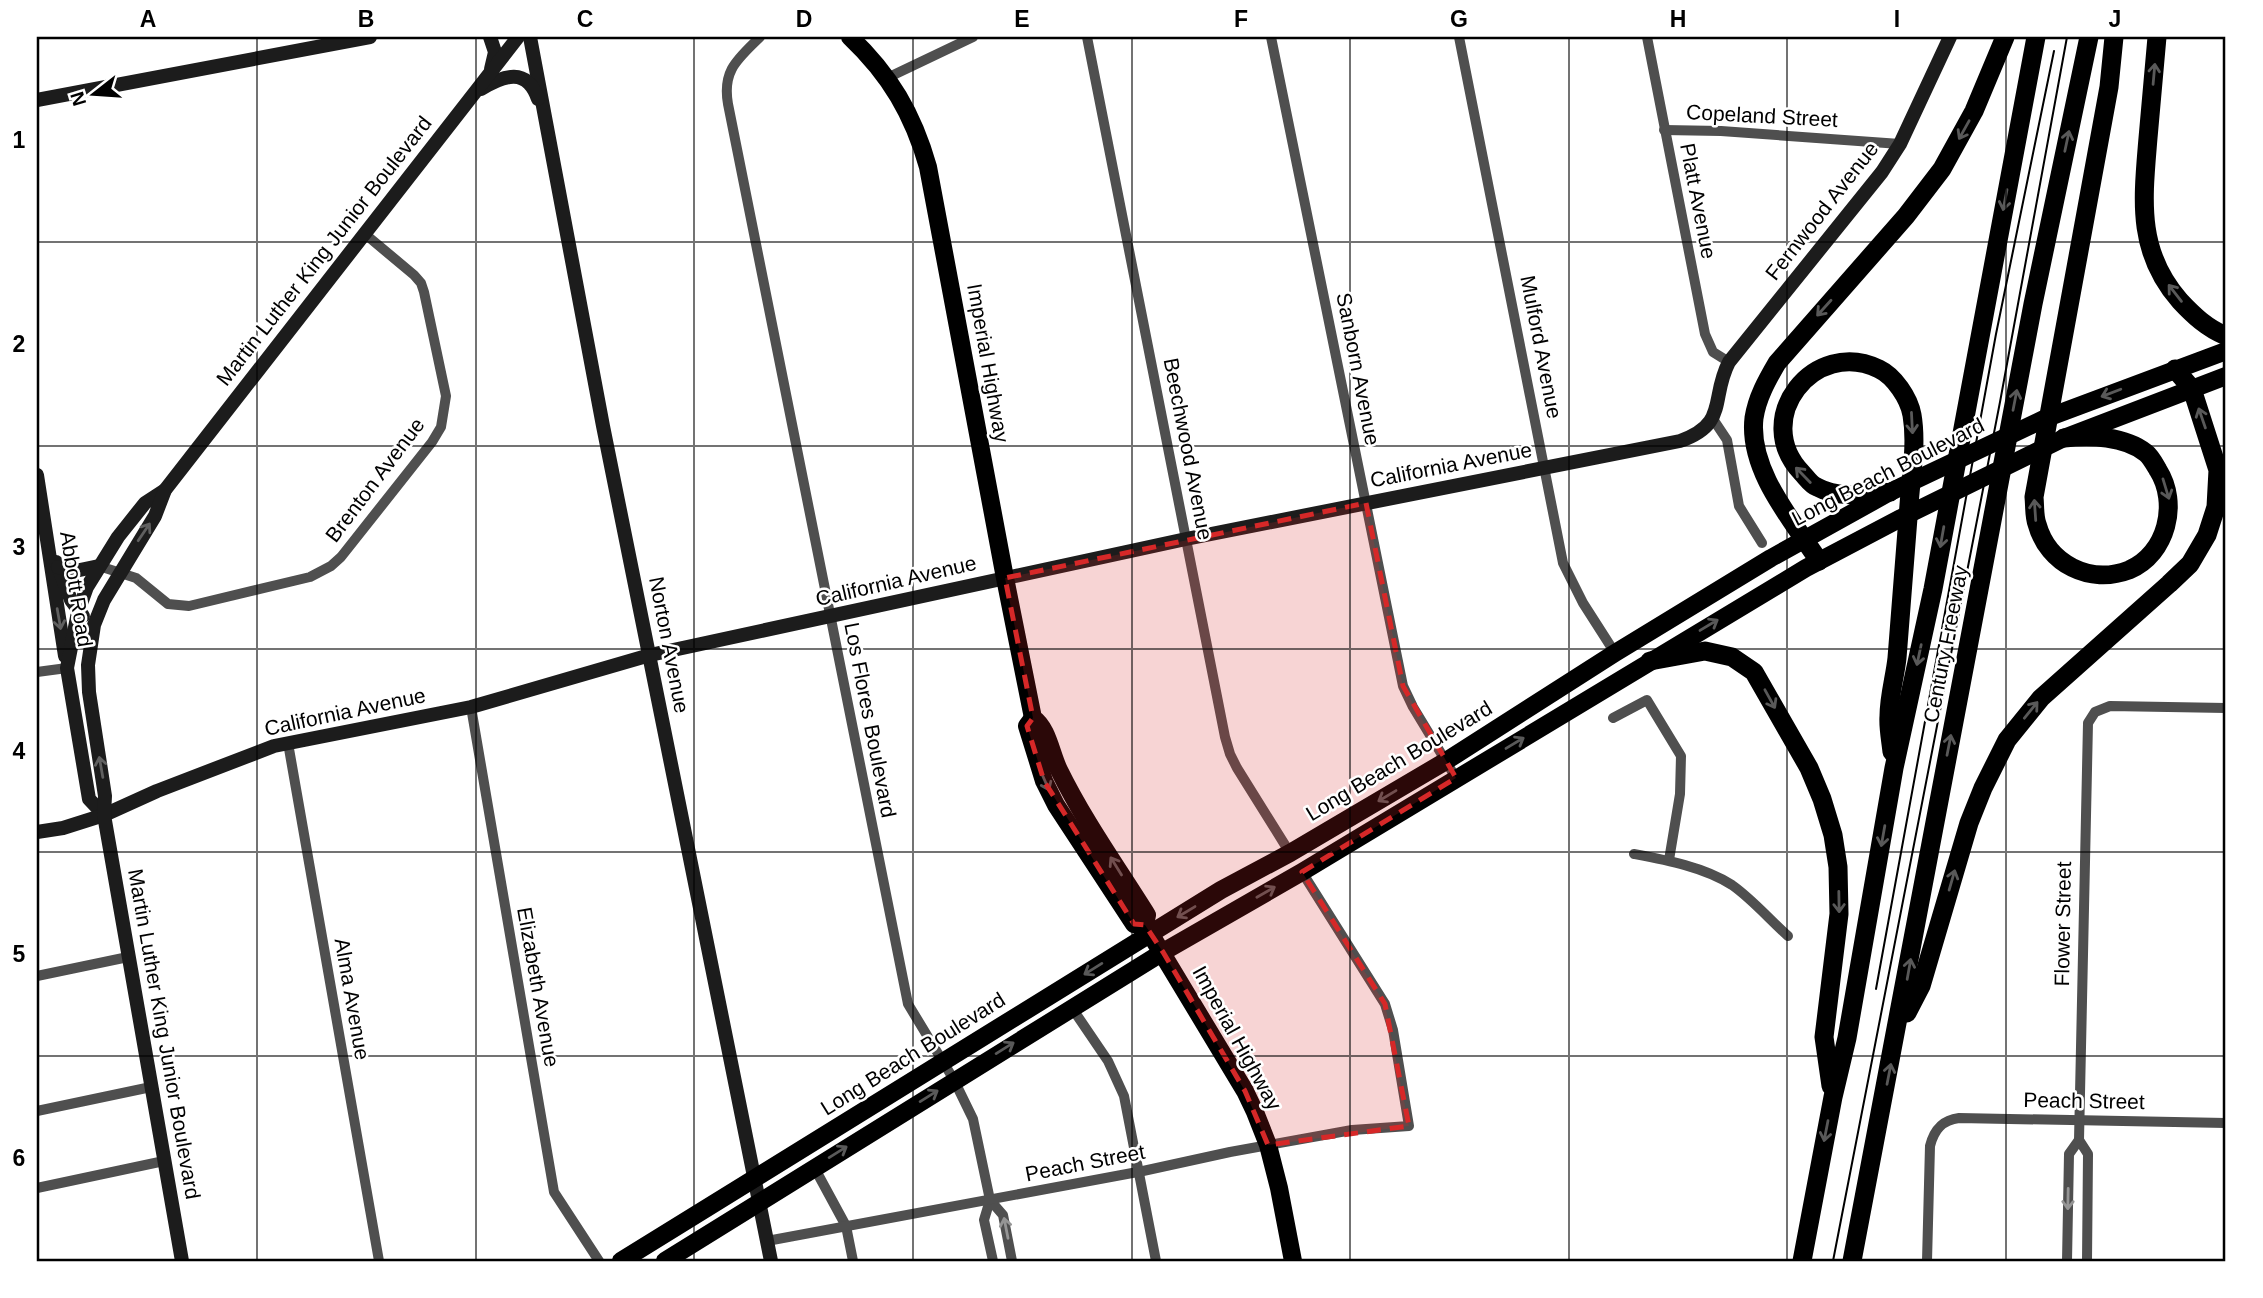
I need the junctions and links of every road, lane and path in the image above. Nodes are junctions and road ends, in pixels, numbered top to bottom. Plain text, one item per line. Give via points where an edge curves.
1 (370, 37) edge
2 (490, 37) edge
3 (518, 37) edge
4 (530, 37) edge
5 (760, 37) edge
6 (850, 37) edge
7 (973, 37) edge
8 (1087, 37) edge
9 (1271, 37) edge
10 (1459, 37) edge
11 (1647, 37) edge
12 (1950, 37) edge
13 (2005, 37) edge
14 (2036, 37) edge
15 (2089, 37) edge
16 (2114, 37) edge
17 (2157, 37) edge
18 (491, 71) junction
19 (887, 78) junction
20 (471, 96) junction
21 (37, 100) edge
22 (546, 122) junction
23 (1664, 130) junction
24 (1900, 144) junction
25 (365, 234) junction
26 (2226, 336) edge
27 (2226, 351) edge
28 (1730, 362) junction
29 (2175, 369) junction
30 (2226, 376) edge
31 (2192, 389) junction
32 (1713, 419) junction
33 (2064, 438) junction
34 (1546, 468) junction
35 (37, 475) edge
36 (165, 490) junction
37 (1889, 492) junction
38 (1366, 503) junction
39 (41, 518) edge
40 (1186, 539) junction
41 (1805, 540) junction
42 (1762, 543) dead end
43 (1819, 561) junction
44 (99, 566) junction
45 (58, 567) junction
46 (120, 572) junction
47 (1005, 578) junction
48 (78, 612) junction
49 (829, 617) junction
50 (94, 625) junction
51 (1615, 653) junction
52 (650, 655) junction
53 (1650, 661) junction
54 (67, 668) junction
55 (37, 673) edge
56 (471, 706) junction
57 (2226, 708) edge
58 (1613, 718) dead end
59 (288, 743) junction
60 (1446, 761) junction
61 (1894, 768) junction
62 (1456, 778) junction
63 (104, 815) junction
64 (37, 832) edge
65 (1290, 853) junction
66 (1634, 854) dead end
67 (1669, 860) junction
68 (1302, 872) junction
69 (1148, 929) junction
70 (1788, 936) dead end
71 (1163, 952) junction
72 (128, 957) junction
73 (37, 976) edge
74 (1072, 1008) junction
75 (1896, 1036) junction
76 (943, 1062) junction
77 (954, 1080) junction
78 (151, 1087) junction
79 (1833, 1097) junction
80 (37, 1111) edge
81 (2079, 1120) junction
82 (2226, 1123) edge
83 (2079, 1140) junction
84 (1268, 1145) junction
85 (164, 1161) junction
86 (814, 1167) junction
87 (1139, 1172) junction
88 (755, 1178) junction
89 (37, 1188) edge
90 (990, 1200) junction
91 (759, 1201) junction
92 (693, 1216) junction
93 (846, 1226) junction
94 (767, 1241) junction
95 (182, 1261) edge
96 (379, 1261) edge
97 (599, 1261) edge
98 (621, 1261) edge
99 (654, 1261) edge
100 (665, 1261) edge
101 (771, 1261) edge
102 (853, 1261) edge
103 (993, 1261) edge
104 (1012, 1261) edge
105 (1156, 1261) edge
106 (1293, 1261) edge
107 (1802, 1261) edge
108 (1852, 1261) edge
109 (1927, 1261) edge
110 (2067, 1261) edge
111 (2087, 1261) edge

1 - 21 street
2 - 18 street via 495,52
3 - 18 street, Martin Luther King Junior Boulevard
4 - 22 street, Norton Avenue
5 - 49 street, Los Flores Boulevard via 727,77 726,93
6 - 19 main road, Imperial Highway
7 - 19 street
8 - 40 street, Beechwood Avenue
9 - 38 street, Sanborn Avenue
10 - 34 street, Mulford Avenue
11 - 23 street, Platt Avenue
12 - 24 street, Fernwood Avenue
13 -> 41 highway via 1974,111 1942,169 1777,363 1762,389 1754,419 1755,446 1770,484
14 -> 61 highway, Century Freeway via 1933,589
75 -> 15 highway, Century Freeway via 2033,304
33 -> 16 highway via 2125,442 2148,454 2166,483 2168,520 2159,542 2129,570 2083,574 2055,557 2036,523 2034,497 2109,87
26 -> 17 highway via 2209,329 2171,290 2147,240 2144,181
18 - 20 street, Martin Luther King Junior Boulevard
19 - 47 main road, Imperial Highway via 912,118 928,167
20 - 22 street via 500,78 518,76 536,93
20 - 25 street, Martin Luther King Junior Boulevard
22 - 52 street, Norton Avenue
23 - 24 street, Copeland Street
23 - 28 street, Platt Avenue via 1705,334 1713,352
24 - 28 street, Fernwood Avenue via 1855,208
25 - 36 street, Martin Luther King Junior Boulevard
25 - 46 street, Brenton Avenue via 414,275 424,292 446,396 442,427 432,442 341,557 310,577 178,607
27 - 29 main road, Long Beach Boulevard
28 - 32 street
29 - 31 highway
29 -> 37 main road, Long Beach Boulevard via 2043,419
30 - 31 main road, Long Beach Boulevard
31 - 33 main road, Long Beach Boulevard
75 -> 31 highway via 1921,986 1969,823 2007,740 2041,698 2190,564 2207,535 2216,507 2218,470
32 - 34 street, California Avenue via 1680,441
32 - 42 street via 1727,439 1739,506
33 - 43 main road, Long Beach Boulevard
34 - 38 street, California Avenue
34 - 51 street, Mulford Avenue via 1563,563
35 - 39 street, Abbott Road
36 - 44 street, Martin Luther King Junior Boulevard via 145,503
46 -> 36 street, Martin Luther King Junior Boulevard via 155,516
37 - 41 main road, Long Beach Boulevard
37 -> 61 highway via 1844,495 1815,487 1793,464 1782,434 1783,415 1793,391 1824,366 1853,362 1878,368 1902,391 1912,413 1913,458 1889,716
38 - 40 street, California Avenue
38 - 60 street, Sanborn Avenue via 1403,686
39 - 45 street, Abbott Road
39 -> 54 street, Abbott Road
40 - 47 street, California Avenue
40 - 65 street, Beechwood Avenue via 1230,754
41 - 43 highway
41 - 51 main road, Long Beach Boulevard
53 -> 43 main road, Long Beach Boulevard
44 - 45 street via 75,571
44 - 46 street, Brenton Avenue
44 - 48 street, Martin Luther King Junior Boulevard
45 - 48 street, Abbott Road
46 - 50 street, Martin Luther King Junior Boulevard
47 - 49 street, California Avenue
47 - 69 main road, Imperial Highway via 1033,718 1027,726 1044,780 1133,924
48 - 50 street, Abbott Road
48 - 54 street, Martin Luther King Junior Boulevard
49 - 52 street, California Avenue
49 - 76 street, Los Flores Boulevard via 908,1004
63 -> 50 street, Martin Luther King Junior Boulevard via 89,692
51 - 60 main road, Long Beach Boulevard
52 - 56 street, California Avenue
52 - 88 street, Norton Avenue
62 -> 53 main road, Long Beach Boulevard
53 -> 79 highway via 1705,651 1732,657 1754,672 1809,768 1833,835 1838,867 1839,914 1824,1037
54 - 55 street
54 - 63 street, Martin Luther King Junior Boulevard via 89,799
56 - 59 street, California Avenue
56 - 97 street, Elizabeth Avenue via 554,1192
57 - 81 street, Flower Street via 2110,706 2095,712 2087,727
58 - 67 street via 1647,699 1681,756
59 - 63 street, California Avenue via 168,786
59 - 96 street, Alma Avenue
60 - 62 street, Sanborn Avenue
60 -> 65 main road, Long Beach Boulevard
61 -> 79 highway, Century Freeway
62 - 68 main road, Long Beach Boulevard
63 - 64 street, California Avenue
63 - 72 street, Martin Luther King Junior Boulevard
65 -> 69 main road, Long Beach Boulevard
66 - 67 street
67 - 70 street via 1731,885
71 -> 68 main road, Long Beach Boulevard
68 - 84 street, Peach Street via 1385,1004 1409,1126 1352,1130
69 - 71 main road, Imperial Highway
69 -> 76 main road, Long Beach Boulevard
71 - 74 main road, Long Beach Boulevard
71 - 84 main road, Imperial Highway via 1245,1091
72 - 73 street
72 - 78 street, Martin Luther King Junior Boulevard
77 -> 74 main road, Long Beach Boulevard
74 - 87 street via 1108,1061 1124,1096
108 -> 75 highway, Century Freeway
76 - 77 street, Los Flores Boulevard
76 - 88 main road, Long Beach Boulevard
86 -> 77 main road, Long Beach Boulevard
77 - 90 street, Los Flores Boulevard via 973,1119
78 - 80 street
78 - 85 street, Martin Luther King Junior Boulevard
79 -> 107 highway, Century Freeway
81 - 82 street, Peach Street
81 - 83 street, Flower Street
81 - 109 street, Peach Street via 1959,1118 1943,1123 1930,1146
83 -> 110 street, Flower Street via 2069,1154
83 - 111 street, Flower Street via 2088,1154
84 - 87 street, Peach Street
84 - 106 main road, Imperial Highway
85 - 89 street
85 - 95 street, Martin Luther King Junior Boulevard
86 - 91 main road, Long Beach Boulevard
86 - 93 street
87 - 90 street, Peach Street
87 - 105 street
88 - 91 street, Norton Avenue
88 - 92 main road, Long Beach Boulevard
90 - 93 street, Peach Street
90 - 103 street, Los Flores Boulevard via 984,1220
104 -> 90 street, Los Flores Boulevard via 1003,1215
91 - 94 street, Norton Avenue
91 - 100 main road, Long Beach Boulevard
92 - 98 main road, Long Beach Boulevard
92 - 99 main road via 690,1228 653,1253
93 - 94 street, Peach Street
93 - 102 street
94 - 101 street, Norton Avenue

